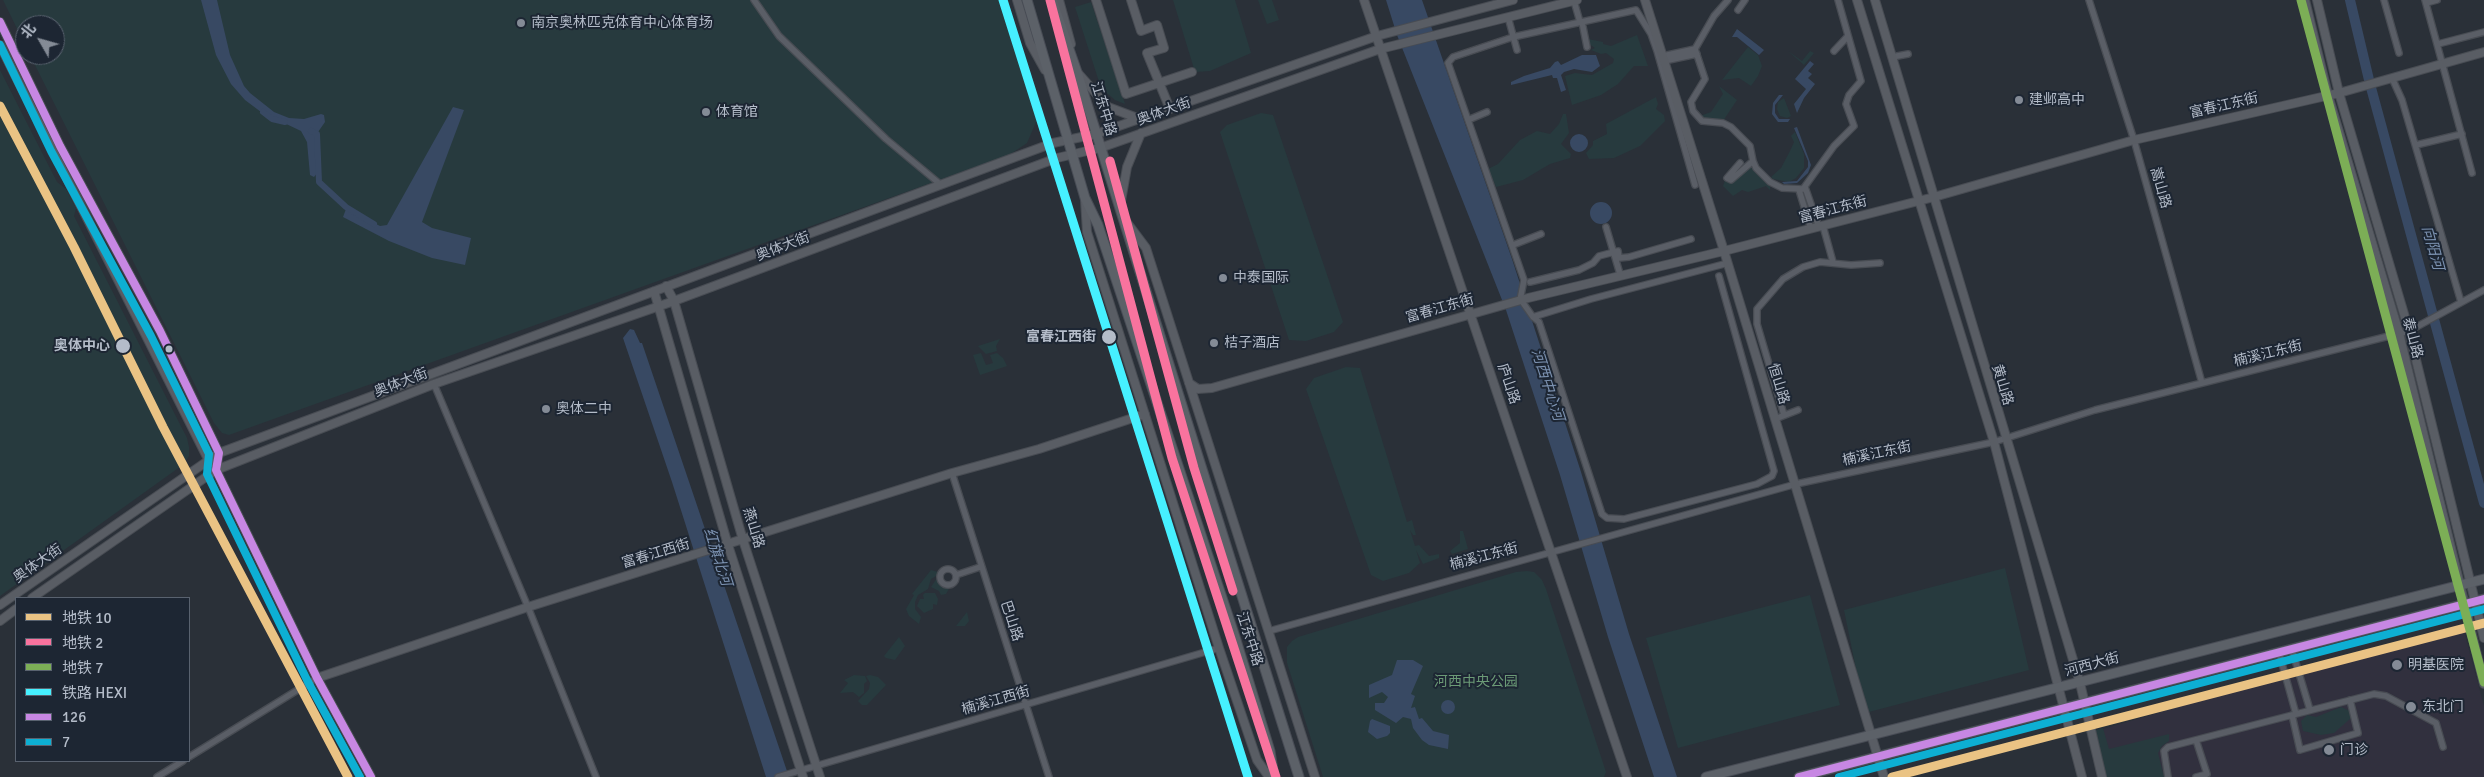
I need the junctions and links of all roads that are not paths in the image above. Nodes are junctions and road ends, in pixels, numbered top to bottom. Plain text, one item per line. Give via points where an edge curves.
1 (754, 0) edge
2 (1017, 0) edge
3 (1027, 0) edge
4 (1052, 0) edge
5 (1059, 0) edge
6 (1096, 0) edge
7 (1131, 0) edge
8 (1364, 0) edge
9 (1513, 0) edge
10 (1576, 0) edge
11 (1645, 0) edge
12 (1728, 0) edge
13 (1746, 0) edge
14 (1838, 0) edge
15 (1858, 0) edge
16 (1875, 0) edge
17 (2089, 0) edge
18 (2306, 0) edge
19 (2317, 0) edge
20 (2384, 0) edge
21 (2437, 0) edge
22 (2426, 1) edge
23 (1738, 10) dead end
24 (1508, 17) junction
25 (0, 22) edge
26 (1581, 22) junction
27 (2484, 32) edge
28 (1377, 36) junction
29 (1848, 36) junction
30 (1514, 37) junction
31 (2438, 44) junction
32 (0, 45) edge
33 (1587, 46) dead end
34 (1380, 49) junction
35 (1517, 50) dead end
36 (1834, 51) dead end
37 (1696, 52) junction
38 (2484, 52) edge
39 (2399, 53) dead end
40 (1908, 54) dead end
41 (1892, 57) junction
42 (1664, 58) junction
43 (2444, 63) junction
44 (1077, 72) junction
45 (1192, 72) dead end
46 (2392, 78) junction
47 (1053, 83) junction
48 (1158, 83) junction
49 (2339, 93) junction
50 (2328, 95) junction
51 (1170, 109) junction
52 (1487, 112) dead end
53 (1140, 119) junction
54 (1468, 120) junction
55 (1141, 133) junction
56 (1096, 134) junction
57 (2462, 134) junction
58 (1068, 140) junction
59 (2134, 140) junction
60 (2416, 146) junction
61 (1100, 148) junction
62 (1072, 156) junction
63 (1753, 161) junction
64 (1740, 163) dead end
65 (2472, 173) dead end
66 (940, 184) junction
67 (1695, 185) dead end
68 (1802, 188) junction
69 (1934, 197) junction
70 (1085, 198) junction
71 (1920, 200) junction
72 (1120, 212) junction
73 (1606, 227) dead end
74 (1817, 227) junction
75 (1541, 234) dead end
76 (1691, 239) dead end
77 (1513, 245) junction
78 (1724, 251) junction
79 (1614, 252) junction
80 (1833, 262) junction
81 (1728, 263) junction
82 (1880, 263) dead end
83 (1620, 274) junction
84 (1719, 276) dead end
85 (1530, 282) dead end
86 (666, 286) junction
87 (2484, 290) edge
88 (654, 291) junction
89 (1523, 299) junction
90 (674, 301) junction
91 (2461, 302) junction
92 (658, 306) junction
93 (1471, 313) junction
94 (1533, 317) junction
95 (2409, 331) junction
96 (2399, 333) junction
97 (1189, 383) junction
98 (2202, 383) junction
99 (434, 384) junction
100 (1798, 410) dead end
101 (1145, 414) junction
102 (1784, 415) junction
103 (1775, 419) junction
104 (2005, 438) junction
105 (1994, 442) junction
106 (219, 453) junction
107 (208, 461) junction
108 (216, 470) junction
109 (952, 472) junction
110 (1796, 484) junction
111 (743, 540) junction
112 (728, 545) junction
113 (1552, 552) junction
114 (980, 567) junction
115 (956, 575) dead end
116 (2484, 579) edge
117 (2469, 582) junction
118 (2459, 585) junction
119 (33, 597) edge
120 (2484, 599) edge
121 (2470, 603) junction
122 (0, 605) edge
123 (528, 607) junction
124 (15, 610) edge
125 (0, 621) edge
126 (1269, 631) junction
127 (2484, 638) edge
128 (1219, 648) junction
129 (2292, 650) junction
130 (2279, 653) junction
131 (317, 678) junction
132 (2080, 683) junction
133 (2484, 684) edge
134 (2058, 688) junction
135 (2350, 700) junction
136 (2084, 701) junction
137 (1026, 705) junction
138 (2064, 707) junction
139 (2310, 710) junction
140 (2294, 715) junction
141 (1872, 735) junction
142 (2196, 740) junction
143 (2443, 747) dead end
144 (1878, 755) junction
145 (190, 756) edge
146 (181, 762) edge
147 (816, 766) junction
148 (801, 774) edge
149 (157, 777) edge
150 (371, 777) edge
151 (596, 777) edge
152 (778, 777) edge
153 (820, 777) edge
154 (1049, 777) edge
155 (1269, 777) edge
156 (1274, 777) edge
157 (1299, 777) edge
158 (1315, 777) edge
159 (1628, 777) edge
160 (1706, 777) edge
161 (1799, 777) edge
162 (1884, 777) edge
163 (2082, 777) edge
164 (2102, 777) edge
165 (2168, 777) edge
166 (2196, 777) edge

1 - 66 street via 779,36 886,139
2 - 47 street, 江东中路 via 1030,43
3 - 47 main road, 江东中路
4 - 44 main road, 江东中路
5 - 44 street, 江东中路
6 - 48 street via 1126,94
7 - 48 street via 1141,31 1157,25 1162,40 1164,48 1147,53
8 - 28 street, 庐山路
9 - 28 street, 奥体大街
10 - 24 street, 奥体大街
10 - 26 street
11 - 42 street, 恒山路
12 - 37 street via 1714,16
13 - 23 street
14 - 29 street
15 - 71 street, 黄山路
16 - 41 street, 黄山路
17 - 59 street, 嵩山路
18 - 50 street, 泰山路
19 - 49 street, 泰山路
20 - 39 street
21 - 22 street
22 - 31 street
24 - 30 street
24 - 34 street, 奥体大街
25 - 106 street via 60,146 160,331
26 - 30 street
26 - 33 street
26 - 67 street via 1636,10 1657,51
27 - 31 street
28 - 34 street, 庐山路
28 - 51 street, 奥体大街
29 - 36 street
29 - 68 street via 1861,81 1846,104 1854,126
30 - 35 street
30 - 54 street via 1460,54 1448,62
31 - 43 street
32 - 107 street
34 - 55 street, 奥体大街
34 - 93 street, 庐山路
37 - 42 street
37 - 63 street via 1705,79 1691,102 1693,111 1702,121 1731,126 1750,146
38 - 43 street, 富春江东街
40 - 41 street
41 - 69 street, 黄山路
42 - 78 street, 恒山路
43 - 46 street, 富春江东街
43 - 57 street
44 - 53 street via 1108,108
44 - 56 main road, 江东中路
45 - 48 street
46 - 49 street, 富春江东街
46 - 60 street
47 - 58 main road, 江东中路
48 - 51 street
49 - 50 street, 富春江东街
49 - 95 street, 泰山路
50 - 59 street, 富春江东街
50 - 96 street, 泰山路
51 - 53 street, 奥体大街
52 - 54 street
53 - 56 street, 奥体大街
54 - 77 street
55 - 61 street, 奥体大街
55 - 72 street via 1127,167
56 - 58 street, 奥体大街
56 - 61 main road, 江东中路
57 - 60 street
57 - 65 street
58 - 62 main road, 江东中路
58 - 66 street, 奥体大街
59 - 69 street, 富春江东街
59 - 98 street, 嵩山路
60 - 91 street
61 - 62 street, 奥体大街
61 - 72 main road, 江东中路
62 - 70 main road, 江东中路
62 - 90 street, 奥体大街 via 1057,158
63 - 64 street via 1732,180 1727,178
63 - 68 street via 1770,182 1782,188
66 - 86 street, 奥体大街
68 - 74 street
69 - 71 street, 富春江东街
69 - 104 street, 黄山路
70 - 101 street, 江东中路 via 1087,232
70 - 156 main road, 江东中路 via 1098,225 1236,640 1270,750
71 - 74 street, 富春江东街
71 - 105 street, 黄山路
72 - 97 street, 江东中路 via 1146,248
72 - 157 main road, 江东中路
73 - 79 street
74 - 78 street, 富春江东街
74 - 80 street
75 - 77 street
76 - 79 street via 1620,258 1618,251
77 - 89 street via 1524,280
78 - 81 street, 恒山路
78 - 83 street, 富春江东街
79 - 83 street
79 - 85 street via 1599,256 1580,270
80 - 82 street via 1851,265
80 - 102 street via 1820,262 1791,273 1757,309 1757,324
81 - 94 street
81 - 103 street, 恒山路
83 - 89 street, 富春江东街
84 - 94 street via 1774,471 1772,476 1757,484 1624,519 1608,518 1602,514 1539,322
86 - 88 street, 奥体大街
86 - 90 street, 燕山路
87 - 91 street, 楠溪江东街
88 - 92 street, 燕山路
88 - 106 street, 奥体大街
89 - 93 street, 富春江东街
89 - 94 street
90 - 92 street, 奥体大街
90 - 111 street, 燕山路
91 - 95 street, 楠溪江东街
92 - 99 street, 奥体大街
92 - 112 street, 燕山路
93 - 97 street, 富春江东街 via 1212,388 1198,389
93 - 113 street, 庐山路
95 - 96 street, 楠溪江东街
95 - 117 street, 泰山路
96 - 98 street, 楠溪江东街
96 - 118 street, 泰山路
97 - 126 street, 江东中路
98 - 104 street, 楠溪江东街 via 2095,410
99 - 108 street, 奥体大街
99 - 123 street
100 - 102 street
101 - 109 street, 富春江西街 via 1039,449
101 - 128 street, 江东中路
102 - 103 street
103 - 110 street, 恒山路
104 - 105 street, 楠溪江东街
104 - 132 street, 黄山路
105 - 110 street, 楠溪江东街
105 - 134 street, 黄山路
106 - 107 street, 奥体大街
106 - 108 street
107 - 108 street
107 - 122 street, 奥体大街
108 - 119 street, 奥体大街
108 - 131 street
109 - 111 street, 富春江西街
109 - 114 street, 巴山路
110 - 113 street, 楠溪江东街
110 - 141 street, 恒山路
111 - 112 street, 富春江西街
111 - 147 street, 燕山路
112 - 123 street, 富春江西街
112 - 148 street, 燕山路
113 - 126 street, 楠溪江东街
113 - 159 street, 庐山路
114 - 115 street
114 - 137 street, 巴山路
116 - 117 main road, 河西大街
117 - 118 main road, 河西大街
117 - 121 street, 泰山路
118 - 121 street, 泰山路
118 - 132 main road, 河西大街
120 - 121 main road
121 - 127 street, 泰山路
121 - 129 main road
121 - 133 street, 泰山路
123 - 131 street, 富春江西街
123 - 151 street
124 - 125 street
126 - 158 street, 江东中路
128 - 137 street, 楠溪江西街
128 - 155 street, 江东中路 via 1257,760
129 - 130 main road
129 - 139 street
130 - 136 main road
130 - 140 street
131 - 145 street
131 - 150 street
132 - 134 main road, 河西大街
132 - 136 street, 黄山路
134 - 138 street, 黄山路
134 - 141 main road, 河西大街
135 - 139 street
135 - 140 street via 2358,733 2300,750
135 - 143 street via 2374,694 2386,696 2436,723
136 - 138 main road
136 - 164 street, 黄山路
137 - 147 street, 楠溪江西街
137 - 154 street, 巴山路
138 - 144 main road
138 - 163 street, 黄山路
139 - 140 street
140 - 142 street
141 - 144 street, 恒山路
141 - 160 main road, 河西大街
142 - 165 street via 2164,751
142 - 166 street via 2207,774
144 - 161 main road
144 - 162 street, 恒山路
146 - 149 street
147 - 148 street, 楠溪江西街
147 - 153 street, 燕山路
148 - 152 street, 楠溪江西街

